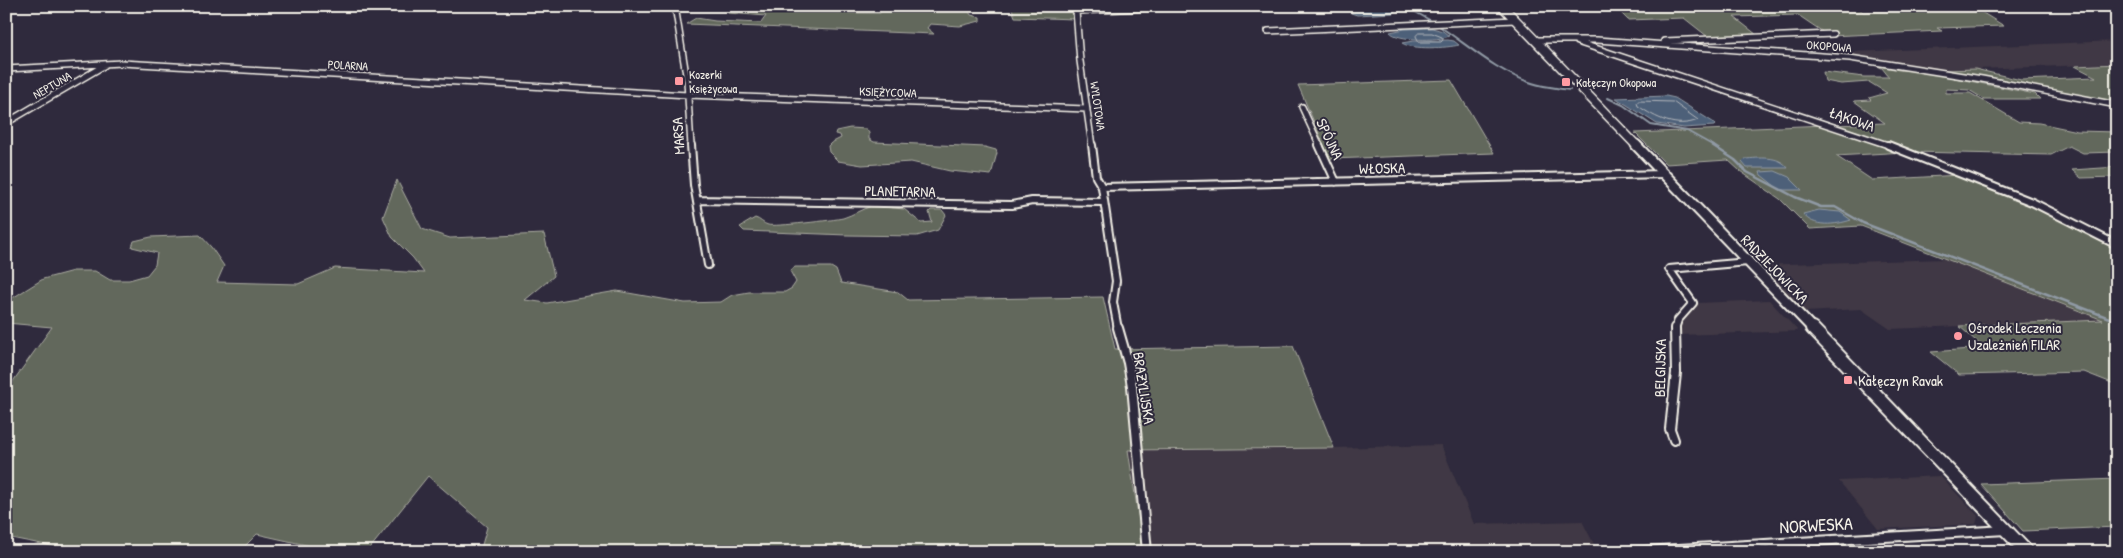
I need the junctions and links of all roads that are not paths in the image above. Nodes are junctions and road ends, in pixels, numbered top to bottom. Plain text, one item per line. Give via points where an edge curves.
1 (675, 6) edge
2 (1190, 6) edge
3 (1502, 6) edge
4 (1515, 20) junction
5 (1268, 31) dead end
6 (1833, 34) dead end
7 (1570, 39) junction
8 (1535, 40) junction
9 (1658, 44) junction
10 (107, 64) junction
11 (6, 69) edge
12 (688, 95) junction
13 (2117, 105) edge
14 (1302, 107) dead end
15 (1087, 108) junction
16 (6, 122) edge
17 (1664, 174) junction
18 (1336, 182) junction
19 (1102, 187) junction
20 (697, 200) junction
21 (1103, 202) junction
22 (2117, 244) edge
23 (1748, 262) junction
24 (708, 265) dead end
25 (1674, 440) dead end
26 (2006, 530) junction
27 (1147, 552) edge
28 (1627, 552) edge
29 (2027, 552) edge

1 - 12 street, MARSA
2 - 15 street, WYLOTOWA via 1076,11
3 - 4 main road, RADZIEJOWICKA
4 - 5 street
4 - 8 main road, RADZIEJOWICKA
6 - 9 street via 1659,41
7 - 8 street, OKOPOWA
7 - 9 street, OKOPOWA
7 - 22 street, ŁĄKOWA via 1902,150 2032,202
8 - 17 main road, RADZIEJOWICKA
9 - 13 street, OKOPOWA via 1881,62
10 - 11 street, POLARNA
10 - 12 street, POLARNA
10 - 16 street, NEPTUNA
12 - 15 street, KSIĘŻYCOWA
12 - 20 street, MARSA
14 - 18 street, SPÓJNA
15 - 19 street, WYLOTOWA via 1096,178
17 - 18 street, WŁOSKA
17 - 23 main road, RADZIEJOWICKA
18 - 19 street, WŁOSKA
19 - 21 street, WYLOTOWA
20 - 21 street, PLANETARNA via 1012,205 1032,201
20 - 24 street, MARSA
21 - 27 street, BRAZYLIJSKA via 1116,281 1113,288 1114,317 1128,362 1133,401
23 - 25 street, BELGIJSKA via 1669,269 1693,303 1678,320 1674,332 1676,372 1670,429
23 - 26 main road, RADZIEJOWICKA
26 - 28 street, NORWESKA
26 - 29 main road, RADZIEJOWICKA

